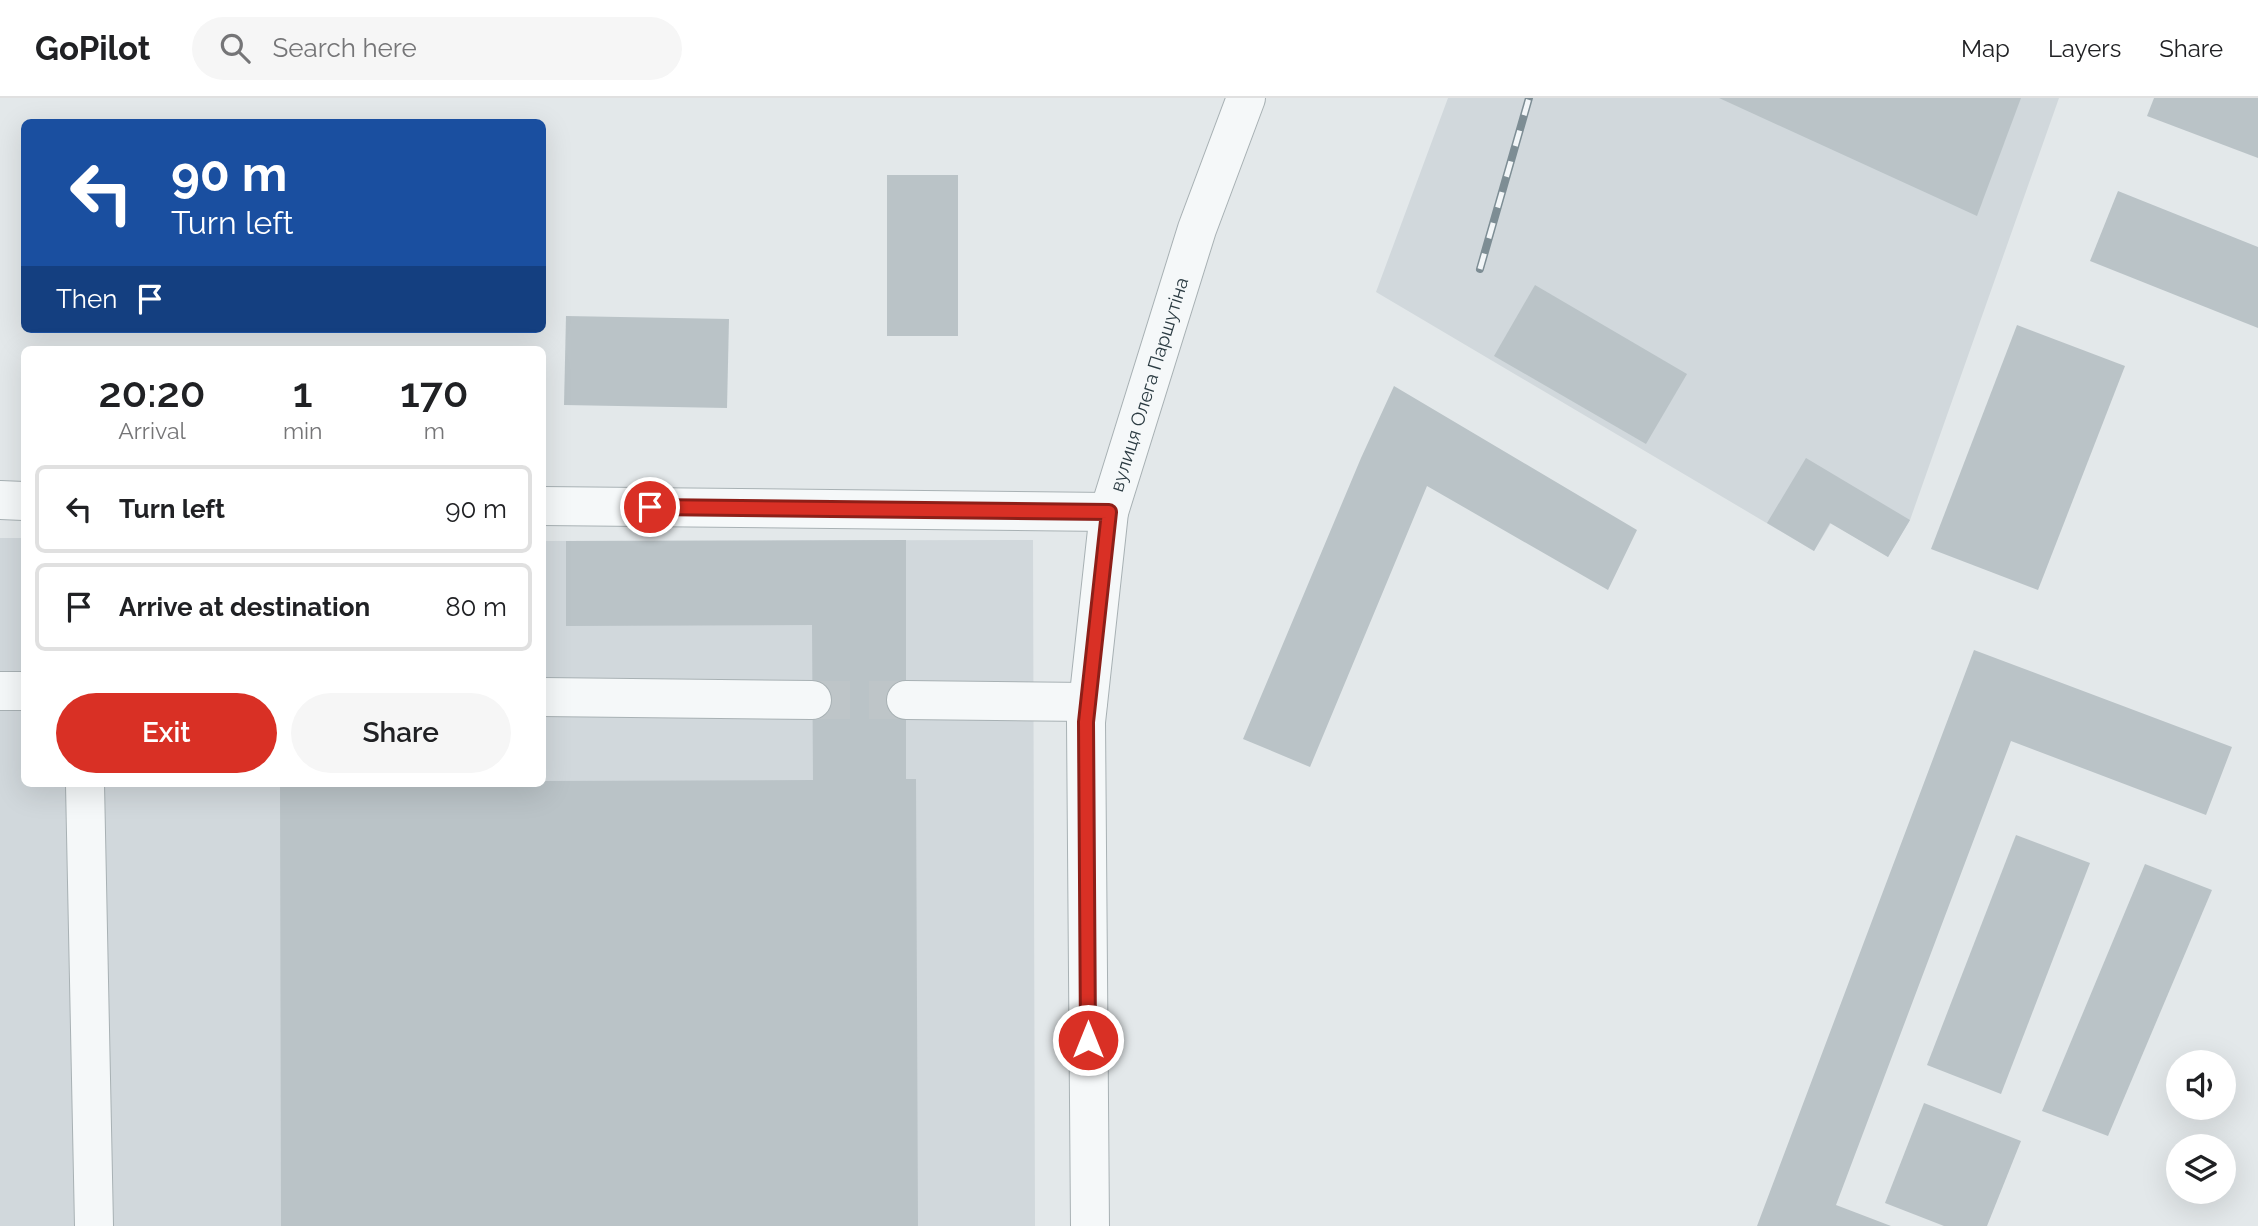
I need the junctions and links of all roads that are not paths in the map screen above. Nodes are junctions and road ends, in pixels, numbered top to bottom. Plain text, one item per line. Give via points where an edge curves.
1 (1246, 98) edge
2 (0, 500) edge
3 (21, 501) edge
4 (546, 506) edge
5 (1109, 512) junction
6 (0, 691) edge
7 (21, 691) edge
8 (546, 697) edge
9 (812, 700) tunnel mouth
10 (906, 700) tunnel mouth
11 (1088, 702) junction
12 (85, 787) edge
13 (94, 1226) edge
14 (1090, 1226) edge

1 - 5 street, вулиця Олега Паршутіна via 1197,229
2 - 3 street
4 - 5 street
5 - 11 street, вулиця Олега Паршутіна
6 - 7 street
8 - 9 street
10 - 11 street
11 - 14 street, вулиця Олега Паршутіна
12 - 13 street

